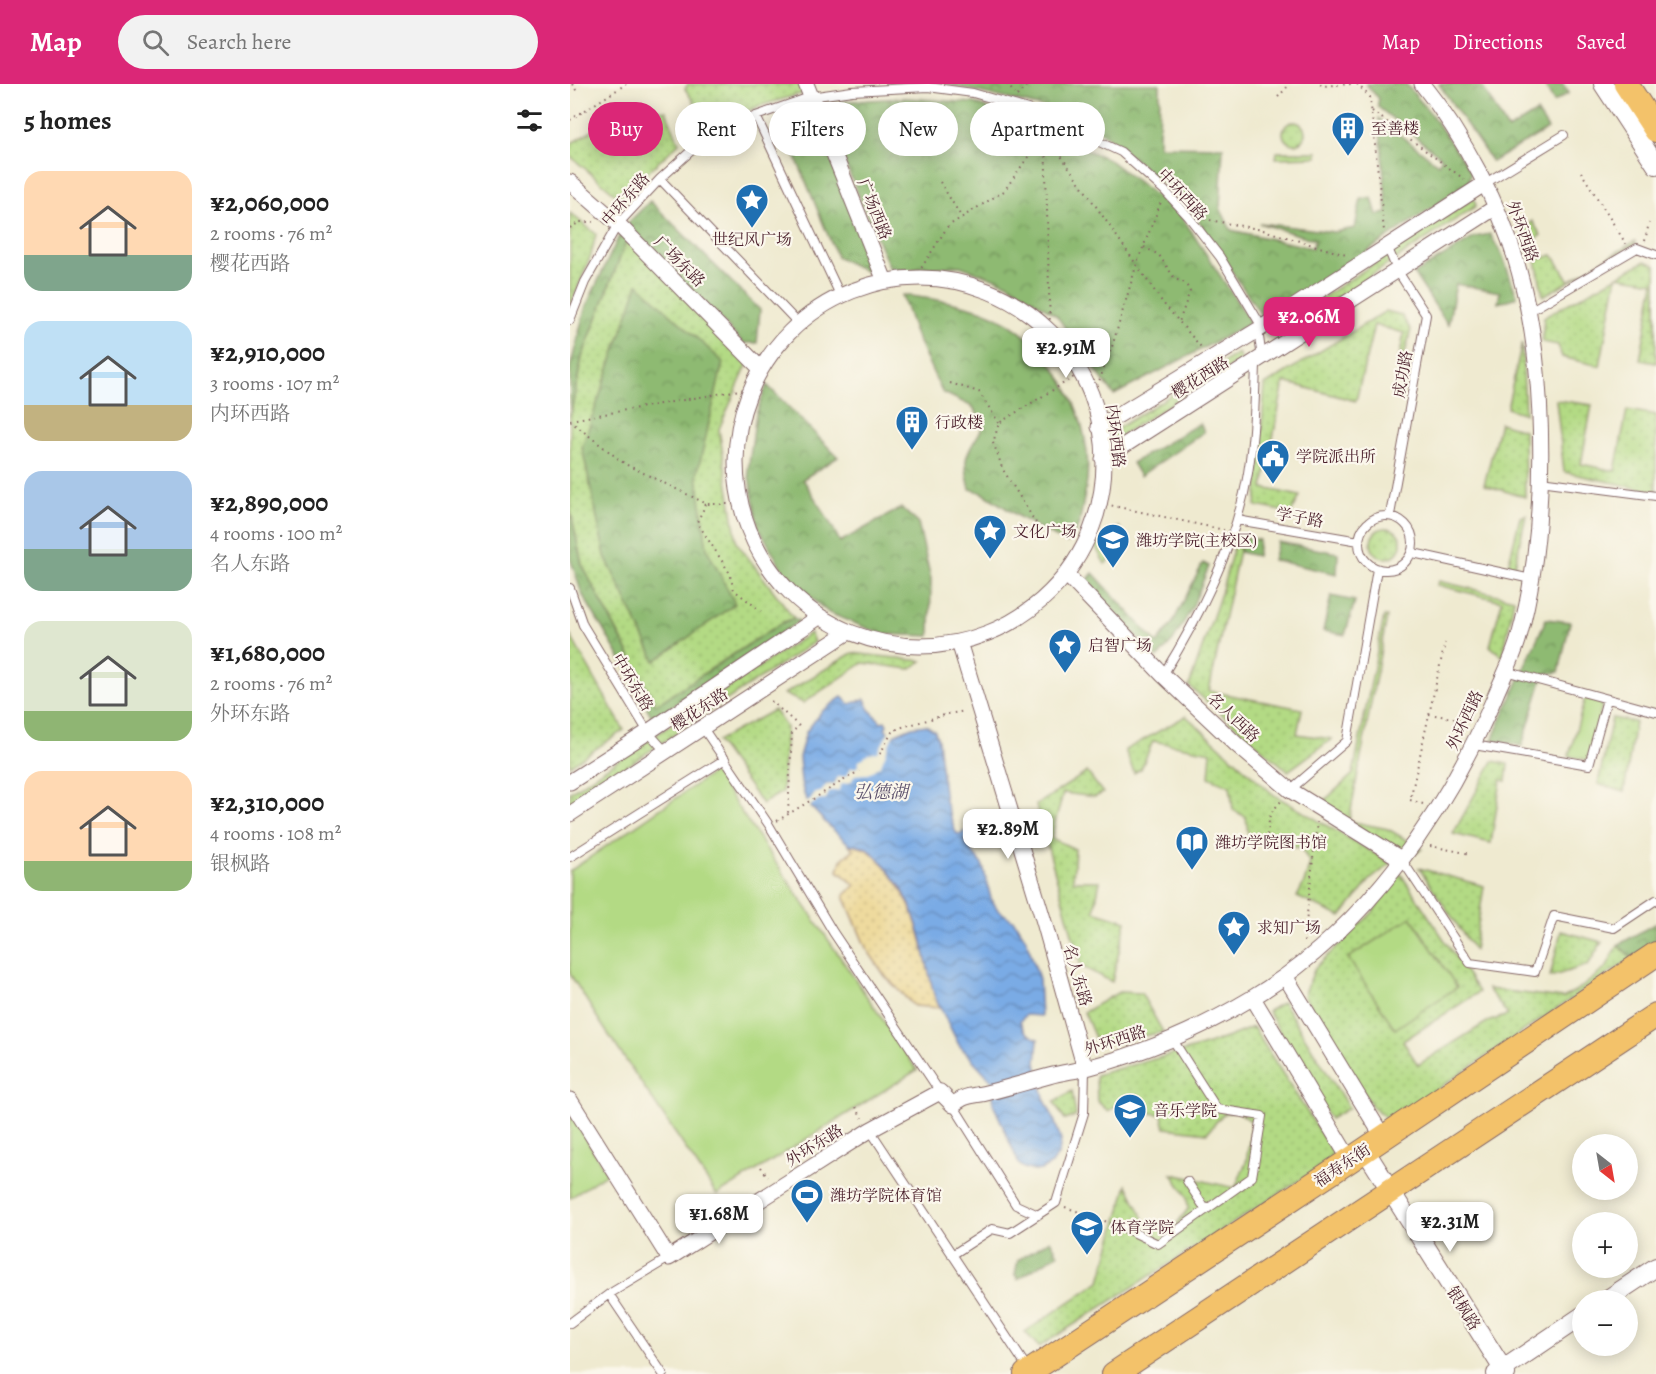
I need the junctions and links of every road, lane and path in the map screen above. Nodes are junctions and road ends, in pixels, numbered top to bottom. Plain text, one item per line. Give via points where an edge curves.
1 (572, 84) edge
2 (626, 84) edge
3 (1007, 84) edge
4 (1028, 84) edge
5 (1290, 84) edge
6 (1320, 84) edge
7 (1351, 84) edge
8 (1357, 84) edge
9 (1422, 84) edge
10 (1603, 84) edge
11 (1626, 84) edge
12 (808, 90) edge
13 (578, 93) dead end
14 (1017, 96) junction
15 (1278, 97) dead end
16 (1004, 102) edge
17 (1022, 102) edge
18 (1372, 111) junction
19 (757, 116) edge
20 (757, 118) edge
21 (570, 120) edge
22 (1656, 129) edge
23 (1564, 135) dead end
24 (1105, 145) edge
25 (685, 156) edge
26 (1028, 156) edge
27 (1046, 156) edge
28 (1062, 156) edge
29 (1656, 165) edge
30 (1581, 172) dead end
31 (660, 179) junction
32 (570, 182) edge
33 (940, 182) dead end
34 (1480, 186) junction
35 (1165, 191) junction
36 (1496, 207) junction
37 (1188, 216) junction
38 (962, 218) junction
39 (1649, 223) dead end
40 (618, 224) junction
41 (570, 228) edge
42 (1143, 246) junction
43 (1387, 246) junction
44 (1643, 250) junction
45 (1630, 251) junction
46 (1656, 255) edge
47 (1363, 260) junction
48 (1137, 263) junction
49 (1397, 270) junction
50 (915, 278) junction
51 (885, 281) junction
52 (835, 301) junction
53 (1528, 312) junction
54 (570, 320) edge
55 (1179, 322) junction
56 (800, 324) junction
57 (1260, 328) junction
58 (1050, 330) junction
59 (1211, 359) junction
60 (1259, 361) junction
61 (760, 368) junction
62 (1082, 372) junction
63 (950, 383) dead end
64 (751, 388) junction
65 (1093, 397) junction
66 (570, 421) edge
67 (999, 423) junction
68 (1100, 427) junction
69 (1103, 459) junction
70 (1540, 481) junction
71 (1656, 496) edge
72 (1100, 503) junction
73 (707, 504) junction
74 (739, 504) junction
75 (1390, 515) junction
76 (1237, 520) junction
77 (1036, 524) dead end
78 (1233, 532) junction
79 (1359, 541) junction
80 (1413, 553) junction
81 (1377, 568) junction
82 (1066, 574) junction
83 (1533, 580) junction
84 (570, 588) edge
85 (761, 611) dead end
86 (819, 617) junction
87 (848, 633) junction
88 (959, 642) junction
89 (1445, 643) dead end
90 (1505, 672) junction
91 (1163, 675) junction
92 (759, 691) junction
93 (1607, 699) junction
94 (979, 709) junction
95 (1656, 712) edge
96 (1429, 714) junction
97 (1484, 724) junction
98 (703, 728) junction
99 (648, 732) junction
100 (1474, 745) junction
101 (666, 752) junction
102 (880, 754) dead end
103 (724, 759) junction
104 (859, 771) dead end
105 (570, 782) edge
106 (1290, 790) junction
107 (1316, 806) junction
108 (1437, 808) junction
109 (570, 814) edge
110 (788, 814) junction
111 (769, 825) junction
112 (1267, 835) dead end
113 (1413, 843) junction
114 (1471, 854) dead end
115 (570, 857) edge
116 (1401, 859) junction
117 (1656, 900) edge
118 (1656, 954) edge
119 (1302, 963) junction
120 (1286, 976) junction
121 (1253, 998) junction
122 (1656, 1015) edge
123 (1173, 1040) junction
124 (1085, 1069) junction
125 (940, 1092) junction
126 (570, 1100) edge
127 (953, 1105) junction
128 (870, 1130) junction
129 (1366, 1149) junction
130 (1187, 1181) dead end
131 (1390, 1191) junction
132 (1056, 1203) junction
133 (1206, 1210) junction
134 (1038, 1215) junction
135 (1122, 1227) joint
136 (952, 1255) junction
137 (669, 1258) junction
138 (1656, 1267) edge
139 (1621, 1290) edge
140 (609, 1294) junction
141 (570, 1323) edge
142 (1572, 1323) edge
143 (1502, 1372) edge
144 (1028, 1373) edge
145 (663, 1374) edge
146 (1114, 1374) edge

1 - 13 path
2 - 21 path
3 - 14 path
4 - 14 path
5 - 15 path
6 - 7 path
8 - 18 path via 1370,97
9 - 34 street, 外环西路 via 1458,138
10 - 29 street
11 - 22 main road
12 - 16 lane, 中环西路 via 928,87
12 - 19 lane, 中环西路
12 - 51 street, 广场西路
14 - 17 path
18 - 34 path
18 - 43 path
20 - 52 lane
23 - 34 lane
24 - 35 lane, 中环西路 via 1121,152
25 - 31 lane, 中环东路
26 - 38 path via 1004,191
27 - 58 path
28 - 48 path
30 - 45 path
31 - 40 lane, 中环东路
31 - 56 lane
32 - 40 street, 广场东路
33 - 38 path
34 - 36 street, 外环西路
34 - 43 street, 樱花西路
35 - 37 lane, 中环西路
35 - 42 path
36 - 49 street, 樱花西路
36 - 53 street, 外环西路 via 1519,270
37 - 47 path via 1263,230
37 - 57 lane, 中环西路 via 1220,257
38 - 50 path via 948,226
39 - 44 path
40 - 41 path via 580,222
40 - 54 lane, 中环东路 via 585,282
40 - 61 street, 广场东路
42 - 48 path
42 - 55 path via 1159,255 1175,279 1185,283 1190,291
43 - 47 street, 樱花西路
43 - 49 lane, 成功路
44 - 45 lane
44 - 46 lane
45 - 53 lane
47 - 57 street, 樱花西路
48 - 55 path
48 - 65 path
49 - 60 street, 樱花西路
49 - 75 lane, 成功路 via 1426,315
50 - 51 street, 内环西路
50 - 58 street, 内环西路 via 944,279 1001,296
51 - 52 street, 内环西路
52 - 56 street, 内环西路
53 - 70 street, 外环西路 via 1540,423
55 - 59 path
56 - 61 street, 内环西路 via 783,338
57 - 59 street, 樱花西路
57 - 60 lane, 中环西路
58 - 62 street, 内环西路
59 - 68 street, 樱花西路
60 - 69 street, 樱花西路
60 - 76 lane, 中环西路 via 1249,462
61 - 64 street, 内环西路
62 - 65 street, 内环西路
62 - 67 path
63 - 67 path via 979,392
64 - 66 path
64 - 74 street, 内环西路 via 735,445
65 - 68 street, 内环西路
66 - 73 path via 626,464
67 - 77 path via 993,443 1002,468
68 - 69 street, 内环西路
69 - 72 street, 内环西路
70 - 71 lane
70 - 83 street, 外环西路
72 - 78 path
72 - 82 street, 内环西路 via 1082,552
73 - 74 path
73 - 85 path via 697,522 729,572 734,590
74 - 86 street, 内环西路 via 764,563 795,598
75 - 79 lane via 1366,524
75 - 80 lane via 1399,518 1411,531
76 - 78 lane, 中环西路
76 - 79 lane, 学子路
78 - 91 lane, 中环西路 via 1198,615
79 - 81 lane via 1363,558
80 - 81 lane via 1395,568
80 - 83 lane
81 - 106 lane via 1347,741
82 - 88 street, 内环西路 via 1058,586 1013,620
82 - 91 street, 名人西路
83 - 90 street, 外环西路 via 1519,640
84 - 99 lane, 中环东路 via 583,625
86 - 87 street, 内环西路
86 - 99 street, 樱花东路
87 - 88 street, 内环西路 via 899,646
87 - 92 street, 樱花东路
88 - 94 street, 名人东路
89 - 96 path
90 - 93 lane
90 - 97 street, 外环西路
91 - 106 street, 名人西路
92 - 98 street, 樱花东路
92 - 110 path via 799,726 792,732
93 - 95 lane
93 - 100 lane via 1589,765
94 - 102 path via 948,714 892,732
94 - 124 street, 名人东路
96 - 97 path
96 - 108 path via 1410,800
97 - 100 street, 外环西路
98 - 101 street, 樱花东路
98 - 103 lane
99 - 101 lane, 中环东路
99 - 105 street, 樱花东路
100 - 108 street, 外环西路
101 - 109 street, 樱花东路
103 - 111 lane
103 - 115 lane
104 - 110 path
106 - 107 street, 名人西路
106 - 112 path via 1270,814
107 - 116 street, 名人西路
107 - 119 path
108 - 113 street, 外环西路
110 - 111 path
111 - 125 lane via 833,932
113 - 114 path
113 - 116 street, 外环西路
116 - 117 lane via 1470,963 1535,972 1554,916 1614,928
116 - 119 street, 外环西路 via 1374,894
118 - 129 main road, 福寿东街
119 - 120 street, 外环西路
120 - 121 street, 外环西路
120 - 129 street
121 - 123 street, 外环西路
121 - 129 street
122 - 131 main road
123 - 124 street, 外环西路
123 - 133 lane via 1217,1110 1262,1116 1252,1177
124 - 127 street, 外环西路 via 963,1097
124 - 132 lane, 名人东路 via 1084,1113
125 - 127 street
125 - 128 street, 外环东路
126 - 137 street
127 - 134 lane via 1016,1205
128 - 136 lane
128 - 137 street, 外环东路
129 - 131 street, 银枫路
129 - 144 main road, 福寿东街
130 - 133 lane
131 - 143 street, 银枫路
131 - 146 main road
132 - 134 lane
132 - 135 path
133 - 135 lane via 1158,1244
134 - 136 lane via 1010,1233 992,1229
136 - 144 lane
137 - 140 lane
138 - 139 street
140 - 141 lane
140 - 145 lane
142 - 143 street

